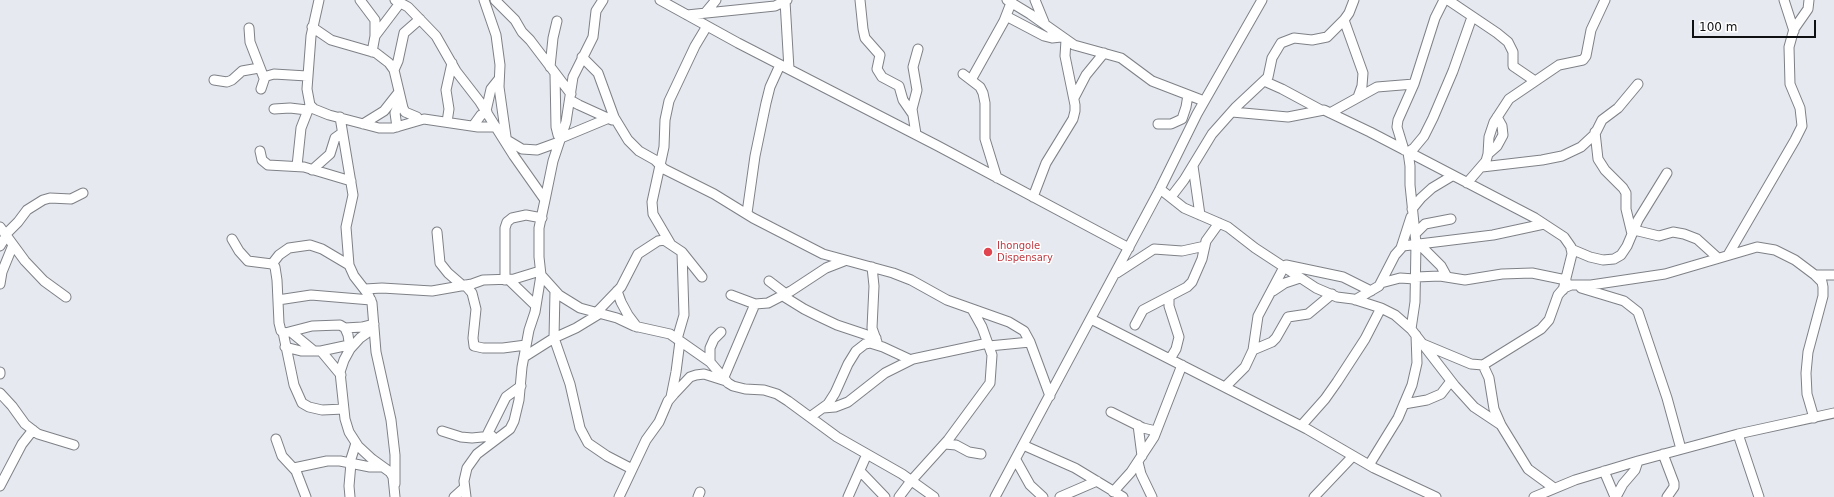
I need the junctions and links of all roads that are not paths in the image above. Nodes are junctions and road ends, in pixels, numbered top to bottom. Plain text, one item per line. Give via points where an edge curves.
1 (319, 0) edge
2 (360, 0) edge
3 (484, 0) edge
4 (495, 0) edge
5 (603, 0) edge
6 (716, 0) edge
7 (860, 0) edge
8 (1035, 0) edge
9 (1262, 0) edge
10 (1444, 0) edge
11 (1448, 0) edge
12 (1605, 0) edge
13 (1784, 0) edge
14 (1810, 0) edge
15 (397, 1) edge
16 (786, 1) edge
17 (665, 2) edge
18 (1009, 2) edge
19 (1351, 2) edge
20 (706, 12) junction
21 (686, 15) junction
22 (1006, 16) junction
23 (1472, 17) junction
24 (420, 19) junction
25 (1344, 20) junction
26 (557, 21) dead end
27 (1045, 24) junction
28 (312, 26) junction
29 (707, 26) junction
30 (250, 28) dead end
31 (1794, 31) junction
32 (375, 36) junction
33 (1063, 38) junction
34 (918, 49) dead end
35 (372, 52) junction
36 (1104, 53) junction
37 (582, 57) junction
38 (452, 63) junction
39 (780, 65) junction
40 (259, 68) junction
41 (789, 69) junction
42 (394, 70) junction
43 (553, 71) junction
44 (963, 74) dead end
45 (307, 76) junction
46 (264, 78) junction
47 (500, 78) junction
48 (214, 80) dead end
49 (971, 80) junction
50 (1264, 81) junction
51 (1535, 82) junction
52 (1414, 84) junction
53 (1638, 84) dead end
54 (261, 89) dead end
55 (1188, 95) junction
56 (400, 96) junction
57 (571, 97) junction
58 (1358, 97) junction
59 (1074, 98) junction
60 (1204, 101) junction
61 (308, 108) junction
62 (274, 109) dead end
63 (486, 112) junction
64 (1232, 112) junction
65 (1326, 112) junction
66 (912, 113) junction
67 (340, 117) junction
68 (1497, 118) junction
69 (418, 120) junction
70 (613, 120) junction
71 (447, 122) junction
72 (363, 124) junction
73 (1158, 124) dead end
74 (398, 126) junction
75 (473, 126) junction
76 (496, 127) junction
77 (1595, 132) junction
78 (342, 133) junction
79 (916, 134) junction
80 (560, 140) junction
81 (507, 143) junction
82 (260, 151) dead end
83 (1406, 151) junction
84 (1488, 153) junction
85 (659, 165) junction
86 (298, 166) junction
87 (1193, 166) junction
88 (1482, 167) junction
89 (312, 170) junction
90 (1667, 173) dead end
91 (1452, 176) junction
92 (997, 178) junction
93 (351, 180) junction
94 (1466, 183) junction
95 (1160, 189) junction
96 (83, 193) dead end
97 (1033, 197) junction
98 (1171, 197) junction
99 (545, 200) junction
100 (1412, 212) junction
101 (747, 213) junction
102 (1200, 215) junction
103 (542, 218) junction
104 (1450, 219) dead end
105 (1219, 224) junction
106 (1544, 224) junction
107 (3, 232) edge
108 (437, 232) dead end
109 (1633, 232) junction
110 (232, 239) dead end
111 (1417, 240) junction
112 (670, 243) junction
113 (13, 245) junction
114 (0, 246) edge
115 (1205, 246) junction
116 (1129, 248) junction
117 (1401, 248) junction
118 (1571, 249) junction
119 (682, 252) junction
120 (1728, 255) junction
121 (1718, 258) junction
122 (844, 261) junction
123 (272, 264) junction
124 (349, 265) junction
125 (1281, 265) junction
126 (872, 267) junction
127 (446, 271) junction
128 (541, 273) junction
129 (1116, 273) junction
130 (1815, 275) junction
131 (1834, 275) edge
132 (702, 277) dead end
133 (1447, 277) junction
134 (1300, 278) junction
135 (1416, 278) junction
136 (507, 280) junction
137 (1566, 280) junction
138 (769, 281) dead end
139 (1381, 283) junction
140 (0, 284) edge
141 (1575, 284) junction
142 (469, 286) junction
143 (365, 289) junction
144 (444, 289) junction
145 (1563, 290) junction
146 (554, 291) junction
147 (617, 291) junction
148 (1272, 291) junction
149 (1371, 292) junction
150 (1332, 294) junction
151 (731, 295) dead end
152 (785, 295) junction
153 (1169, 296) junction
154 (66, 297) dead end
155 (278, 300) junction
156 (371, 300) junction
157 (1355, 300) junction
158 (755, 304) junction
159 (536, 306) junction
160 (1381, 308) junction
161 (972, 309) junction
162 (597, 313) junction
163 (1091, 319) junction
164 (1135, 325) dead end
165 (374, 326) junction
166 (637, 326) junction
167 (345, 328) junction
168 (287, 332) junction
169 (721, 332) dead end
170 (1413, 332) junction
171 (554, 338) junction
172 (679, 340) junction
173 (876, 342) junction
174 (1030, 342) junction
175 (1423, 344) junction
176 (526, 345) junction
177 (989, 345) junction
178 (350, 347) junction
179 (285, 348) junction
180 (1253, 350) junction
181 (317, 351) junction
182 (524, 357) junction
183 (1170, 359) junction
184 (911, 360) junction
185 (710, 362) junction
186 (1182, 365) junction
187 (1483, 365) junction
188 (341, 375) junction
189 (725, 379) junction
190 (1451, 381) junction
191 (520, 386) junction
192 (1225, 387) junction
193 (0, 393) edge
194 (1050, 396) junction
195 (671, 398) junction
196 (1404, 404) junction
197 (824, 408) junction
198 (344, 409) junction
199 (1112, 412) dead end
200 (1834, 413) edge
201 (810, 417) junction
202 (1814, 418) junction
203 (1138, 425) junction
204 (1501, 425) junction
205 (1301, 426) junction
206 (33, 430) junction
207 (442, 431) dead end
208 (1156, 431) junction
209 (1738, 434) junction
210 (503, 435) junction
211 (486, 437) junction
212 (276, 439) dead end
213 (356, 443) junction
214 (944, 444) junction
215 (74, 445) dead end
216 (1024, 445) junction
217 (1681, 449) junction
218 (867, 454) junction
219 (981, 454) dead end
220 (1663, 454) junction
221 (1353, 456) junction
222 (1140, 459) junction
223 (1016, 460) junction
224 (1638, 461) junction
225 (351, 463) junction
226 (1369, 465) junction
227 (381, 467) junction
228 (294, 468) junction
229 (632, 469) junction
230 (860, 471) junction
231 (1604, 471) junction
232 (911, 481) junction
233 (1097, 481) junction
234 (395, 484) junction
235 (0, 486) edge
236 (1554, 488) junction
237 (465, 492) edge
238 (1113, 492) junction
239 (1421, 494) edge
240 (1537, 496) edge
241 (306, 497) edge
242 (350, 497) edge
243 (395, 497) edge
244 (454, 497) edge
245 (619, 497) edge
246 (848, 497) edge
247 (885, 497) edge
248 (899, 497) edge
249 (932, 497) edge
250 (995, 497) edge
251 (1043, 497) edge
252 (1060, 497) edge
253 (1123, 497) edge
254 (1152, 497) edge
255 (1314, 497) edge
256 (1436, 497) edge
257 (1615, 497) edge
258 (1668, 497) edge
259 (1759, 497) edge

1 - 28 street
2 - 32 street via 375,20
3 - 47 street via 496,35
4 - 43 street via 516,20 522,32
5 - 37 street via 596,11 593,37
6 - 20 street
7 - 66 street via 865,38 880,55 877,66 879,74 899,86 903,100
8 - 27 street
9 - 60 street
10 - 52 street via 1435,18
11 - 23 street
12 - 51 street via 1591,30 1588,52 1583,60 1559,65
13 - 31 street
14 - 31 street via 1808,9
15 - 24 street
15 - 32 street via 380,32
16 - 20 street via 775,6
16 - 41 street
17 - 21 street
18 - 22 street
18 - 27 street
19 - 25 street via 1349,13
20 - 21 street
21 - 29 street
22 - 33 street via 1044,36
22 - 49 street
23 - 51 street via 1508,42 1513,52 1513,66
23 - 83 street via 1433,118 1424,136 1414,148
24 - 38 street via 436,36
24 - 42 street via 404,33
25 - 50 street via 1327,37 1312,40 1289,38 1281,43 1272,58 1268,77
25 - 58 street via 1363,73
26 - 43 street via 553,38
27 - 33 street
28 - 35 street via 331,40
28 - 45 street
29 - 39 street
29 - 85 street via 669,101 664,147
30 - 40 street via 250,42
31 - 120 street via 1788,47 1790,84 1800,108 1802,126
32 - 35 street
33 - 36 street via 1074,45
33 - 59 street
34 - 66 street via 913,67 917,90
35 - 42 street via 389,63
36 - 55 street via 1121,58 1152,81
36 - 59 street via 1086,75
37 - 57 street via 573,77
37 - 70 street via 598,73
38 - 63 street
38 - 71 street via 446,90 449,108
39 - 41 street
39 - 101 street via 766,103
40 - 46 street
40 - 48 street via 242,71 228,82
41 - 79 street
42 - 56 street
43 - 57 street
43 - 80 street via 556,127
44 - 49 street
45 - 46 street via 274,74
45 - 61 street
46 - 54 street
47 - 63 street via 491,89
47 - 81 street
49 - 92 street via 983,92 985,139
50 - 64 street
50 - 65 street
51 - 68 street via 1509,99
52 - 58 street via 1376,87
52 - 83 street via 1397,127
53 - 77 street via 1622,104 1602,120
55 - 60 street
55 - 73 street via 1182,119 1171,124
56 - 69 street via 405,112 414,115
56 - 72 street via 384,111
56 - 74 street via 395,113
57 - 70 street via 579,106
57 - 80 street
58 - 65 street
59 - 97 street via 1073,119 1046,163
60 - 95 street
61 - 62 street
61 - 67 street
61 - 86 street via 301,128
63 - 75 street via 481,114
63 - 76 street
64 - 65 street via 1288,117
64 - 87 street via 1212,134
65 - 83 street
66 - 79 street
67 - 72 street
67 - 78 street
68 - 84 street via 1489,136
68 - 84 street via 1504,135
69 - 71 street
69 - 74 street
70 - 80 street
70 - 85 street via 634,147
71 - 75 street
72 - 74 street via 386,129
75 - 76 street
76 - 81 street
77 - 88 street via 1588,142 1562,156
77 - 109 street via 1598,159 1626,193 1626,209
78 - 89 street via 335,138 330,154
78 - 93 street
79 - 92 street
80 - 81 street via 536,150 522,149
80 - 99 street
81 - 99 street
82 - 86 street via 262,160 268,165
83 - 91 street
83 - 100 street
84 - 88 street
85 - 101 street
85 - 112 street via 652,202 653,214
86 - 89 street
87 - 98 street
87 - 102 street
88 - 94 street
89 - 93 street
90 - 109 street via 1650,198
91 - 94 street
91 - 100 street via 1432,188 1421,198
92 - 97 street
93 - 124 street via 353,195 346,227
94 - 106 street
95 - 98 street
95 - 116 street
96 - 107 street via 71,199 43,200 27,210
97 - 116 street
98 - 102 street via 1184,208
99 - 103 street
100 - 111 street
100 - 117 street
101 - 122 street via 799,243
102 - 105 street
103 - 128 street via 539,257
103 - 136 street via 526,215 507,222
104 - 111 street via 1425,224
105 - 115 street via 1210,233
105 - 125 street via 1233,230
106 - 111 street via 1493,235
106 - 118 street via 1564,237
107 - 113 street
107 - 114 street
108 - 127 street via 440,263
109 - 118 street via 1627,246 1614,259 1590,257
109 - 121 street via 1659,236 1673,232 1684,234 1697,239
110 - 123 street via 248,261
111 - 117 street
111 - 133 street via 1441,266
111 - 135 street
112 - 119 street
112 - 147 street via 658,241 638,254
113 - 140 street
113 - 154 street via 44,281
115 - 129 street via 1182,250 1154,249
115 - 153 street via 1192,282
116 - 129 street
117 - 139 street
118 - 137 street
119 - 132 street
119 - 172 street via 684,315
120 - 121 street
120 - 130 street via 1757,247 1775,250 1795,260
121 - 141 street via 1665,274 1592,285
122 - 126 street
122 - 152 street via 826,268
123 - 124 street via 289,248 310,246 322,249
123 - 155 street via 277,271
124 - 143 street
125 - 134 street
125 - 148 street
125 - 149 street via 1343,277
126 - 161 street via 912,280 947,300
126 - 173 street via 872,328
127 - 142 street
127 - 144 street
128 - 136 street
128 - 146 street
128 - 159 street
129 - 163 street
130 - 131 street
130 - 202 street via 1822,282 1823,296 1808,352 1806,373 1807,394
133 - 135 street
133 - 137 street via 1465,280 1502,274 1532,273
134 - 148 street
134 - 150 street
135 - 139 street via 1400,278
135 - 170 street
136 - 142 street via 484,280
136 - 159 street
137 - 145 street
138 - 152 street
139 - 149 street
141 - 145 street
141 - 217 street via 1586,290 1624,301 1638,312
142 - 144 street
142 - 176 street via 476,309 474,346 503,348
143 - 144 street
143 - 156 street
145 - 187 street via 1558,295 1549,320 1541,329
146 - 162 street via 571,304
146 - 171 street
147 - 162 street
147 - 166 street via 628,315
148 - 180 street via 1258,316
149 - 157 street
150 - 157 street
150 - 180 street via 1308,314 1288,317 1272,342
151 - 158 street
152 - 158 street
152 - 173 street via 804,309
153 - 164 street via 1143,310
153 - 183 street via 1169,306 1179,337
155 - 156 street via 311,295
155 - 168 street via 279,323
156 - 165 street
157 - 160 street
158 - 189 street
159 - 176 street
160 - 170 street via 1395,315
160 - 205 street via 1365,339 1333,388
161 - 174 street via 1009,322 1024,331
161 - 177 street
162 - 166 street
162 - 171 street via 576,328
163 - 183 street
163 - 194 street
165 - 167 street
165 - 178 street
165 - 234 street via 376,352 391,420
166 - 172 street via 663,332
167 - 168 street via 329,324
167 - 178 street
168 - 179 street
168 - 181 street
169 - 185 street via 710,348
170 - 175 street
170 - 196 street via 1417,363
171 - 182 street
171 - 229 street via 570,384 583,435 588,443
172 - 185 street
172 - 195 street
173 - 184 street
173 - 197 street via 864,344 856,351 835,393
174 - 177 street
174 - 194 street
175 - 187 street via 1472,364
175 - 190 street
176 - 182 street
177 - 184 street
177 - 214 street via 992,355 990,383
178 - 181 street
178 - 188 street
179 - 181 street
179 - 198 street via 294,385 302,403 322,410
180 - 192 street via 1244,367
181 - 188 street
182 - 191 street
183 - 186 street
184 - 197 street via 885,373 848,402
185 - 189 street
186 - 192 street
186 - 208 street
187 - 204 street via 1489,378 1494,409
188 - 198 street
189 - 195 street via 704,374 690,377
189 - 201 street via 733,386 777,394
190 - 196 street via 1441,394 1428,400
190 - 204 street via 1474,407
191 - 210 street via 520,400 514,421
191 - 211 street via 506,397
192 - 205 street
193 - 206 street via 24,424
194 - 216 street
195 - 229 street
196 - 226 street
197 - 201 street
198 - 213 street via 349,432
199 - 203 street
200 - 202 street
201 - 218 street via 837,437
202 - 209 street
203 - 208 street
203 - 222 street
204 - 236 street via 1528,469
205 - 221 street
206 - 215 street via 38,434
206 - 235 street via 22,444
207 - 211 street via 461,437
208 - 222 street
209 - 217 street
209 - 259 street
210 - 211 street
210 - 237 street via 477,454 467,468
212 - 228 street via 282,456
213 - 225 street
213 - 227 street
214 - 219 street via 956,445 968,452
214 - 232 street
216 - 223 street
216 - 233 street via 1061,460
217 - 220 street
218 - 230 street
218 - 232 street
220 - 224 street
220 - 258 street via 1674,482 1674,488
221 - 226 street
221 - 255 street
222 - 238 street
222 - 254 street via 1141,474
223 - 250 street
223 - 251 street via 1030,485
224 - 231 street
224 - 257 street via 1635,470
225 - 227 street
225 - 228 street via 327,461
225 - 242 street
226 - 239 street
227 - 234 street via 390,472
228 - 241 street
229 - 245 street
230 - 246 street
230 - 247 street
231 - 236 street
231 - 257 street
232 - 248 street
232 - 249 street
233 - 238 street
233 - 252 street
234 - 243 street
236 - 240 street
237 - 244 street
238 - 253 street
239 - 256 street

